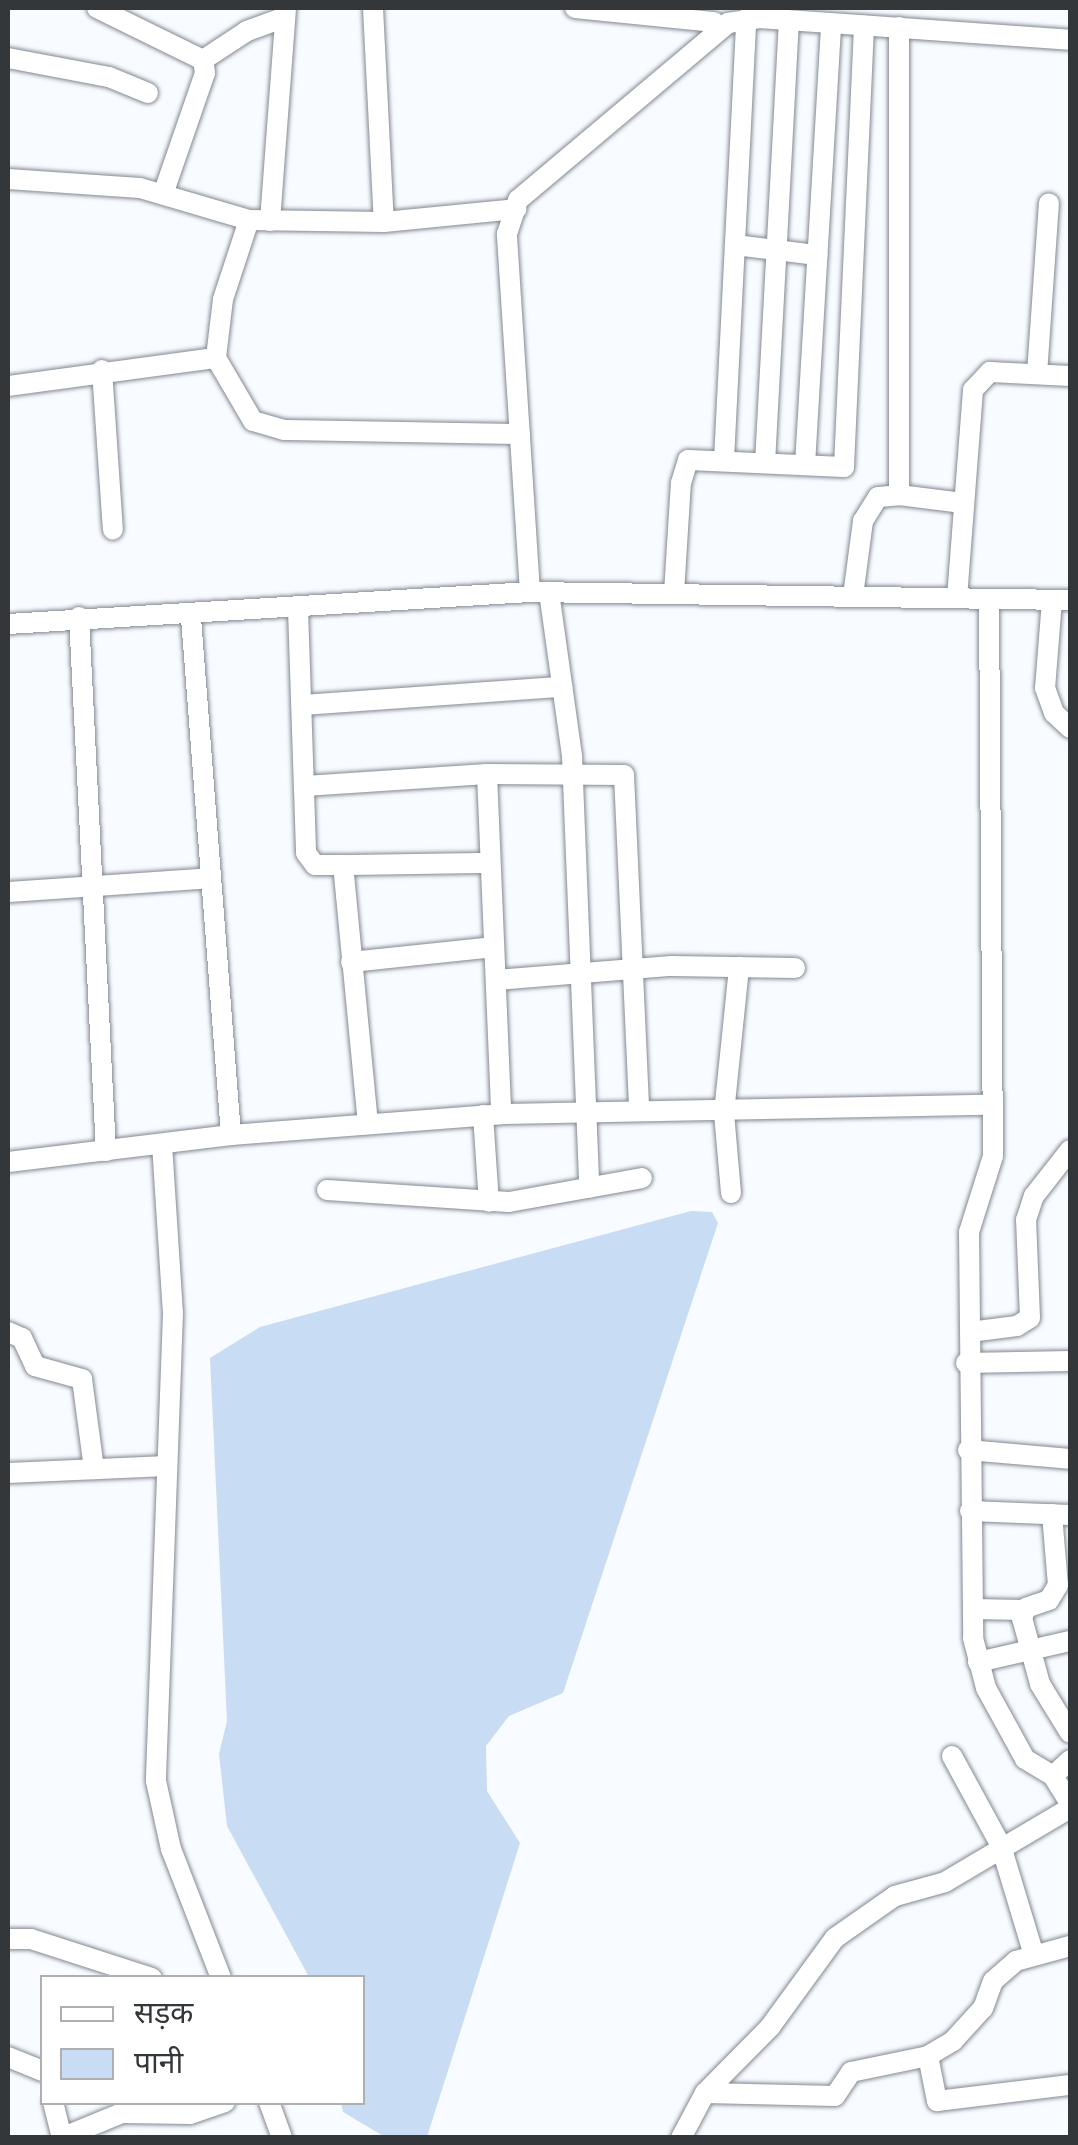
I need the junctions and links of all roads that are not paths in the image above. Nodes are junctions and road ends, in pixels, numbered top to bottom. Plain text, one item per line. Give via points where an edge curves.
1 (97, 8) edge
2 (373, 8) edge
3 (575, 8) edge
4 (284, 13) edge
5 (838, 18) edge
6 (746, 19) junction
7 (789, 20) junction
8 (715, 21) edge
9 (864, 25) junction
10 (899, 27) junction
11 (1070, 40) edge
12 (8, 58) edge
13 (203, 60) junction
14 (148, 93) dead end
15 (8, 180) edge
16 (163, 194) junction
17 (1048, 203) dead end
18 (516, 209) junction
19 (260, 220) junction
20 (384, 222) junction
21 (735, 245) junction
22 (776, 250) junction
23 (817, 254) junction
24 (216, 358) junction
25 (102, 370) junction
26 (1037, 374) junction
27 (1070, 376) edge
28 (8, 386) edge
29 (520, 434) junction
30 (724, 460) junction
31 (765, 464) junction
32 (805, 465) junction
33 (900, 495) junction
34 (962, 503) junction
35 (113, 530) dead end
36 (540, 592) junction
37 (674, 593) junction
38 (853, 596) junction
39 (957, 598) junction
40 (989, 598) junction
41 (1061, 600) edge
42 (298, 609) junction
43 (79, 616) junction
44 (191, 616) junction
45 (8, 624) edge
46 (562, 687) junction
47 (302, 705) junction
48 (1070, 728) edge
49 (487, 774) junction
50 (571, 774) junction
51 (306, 786) junction
52 (487, 863) junction
53 (343, 865) junction
54 (211, 878) junction
55 (93, 886) junction
56 (8, 892) edge
57 (494, 947) junction
58 (352, 962) junction
59 (739, 967) junction
60 (796, 968) dead end
61 (631, 969) junction
62 (582, 974) junction
63 (496, 980) junction
64 (989, 1104) junction
65 (638, 1109) junction
66 (585, 1113) junction
67 (724, 1114) junction
68 (492, 1115) junction
69 (368, 1124) junction
70 (230, 1135) junction
71 (162, 1144) junction
72 (106, 1150) junction
73 (1070, 1150) edge
74 (8, 1162) edge
75 (642, 1178) dead end
76 (589, 1188) junction
77 (327, 1190) dead end
78 (730, 1193) dead end
79 (489, 1202) junction
80 (8, 1332) edge
81 (970, 1332) junction
82 (1070, 1361) edge
83 (966, 1363) junction
84 (968, 1450) junction
85 (1070, 1459) edge
86 (167, 1466) junction
87 (94, 1470) junction
88 (8, 1473) edge
89 (970, 1510) junction
90 (1061, 1515) edge
91 (973, 1608) junction
92 (1024, 1610) junction
93 (1070, 1641) edge
94 (1029, 1650) junction
95 (978, 1662) junction
96 (1070, 1733) edge
97 (952, 1756) dead end
98 (1070, 1760) edge
99 (1053, 1776) junction
100 (1070, 1805) edge
101 (1002, 1846) junction
102 (12, 1938) edge
103 (1070, 1946) edge
104 (1033, 1952) junction
105 (142, 1975) edge
106 (219, 1975) edge
107 (8, 2056) edge
108 (928, 2056) junction
109 (40, 2071) edge
110 (1070, 2085) edge
111 (704, 2093) junction
112 (53, 2105) edge
113 (216, 2105) edge
114 (270, 2105) edge
115 (62, 2137) edge
116 (282, 2138) edge
117 (681, 2138) edge

1 - 13 street
2 - 20 street
3 - 8 street
4 - 13 street
4 - 19 street
5 - 7 street
5 - 9 street
5 - 23 street
6 - 7 street
6 - 8 street
6 - 21 street
7 - 22 street
8 - 18 street
9 - 10 street
9 - 32 street via 846,460 836,470
10 - 11 street
10 - 33 street
12 - 14 street via 109,77
13 - 16 street via 205,73
15 - 16 street via 112,183
16 - 19 street
17 - 26 street
18 - 20 street
18 - 29 street via 507,234
19 - 20 street
19 - 24 street via 223,300
21 - 22 street
21 - 30 street
22 - 23 street
22 - 31 street
23 - 32 street
24 - 25 street
24 - 29 street via 242,411 264,427
25 - 28 street
25 - 35 street
26 - 27 street
26 - 34 street via 990,372 980,379
29 - 36 street
30 - 31 street
30 - 37 street via 688,460 683,469
31 - 32 street
33 - 34 street
33 - 38 street via 878,498 863,520
34 - 39 street
36 - 37 street
36 - 42 street
36 - 46 street
37 - 38 street
38 - 39 street
39 - 40 street
40 - 41 street
40 - 64 street
41 - 48 street via 1045,688 1054,713
42 - 44 street
42 - 47 street
43 - 44 street
43 - 45 street
43 - 55 street
44 - 54 street
46 - 47 street
46 - 50 street
47 - 51 street
49 - 50 street
49 - 51 street
49 - 52 street
50 - 61 street via 628,779
50 - 62 street
51 - 53 street via 309,863
52 - 53 street
52 - 57 street
53 - 58 street
54 - 55 street
54 - 70 street
55 - 56 street
55 - 72 street
57 - 58 street
57 - 63 street
58 - 69 street
59 - 60 street
59 - 61 street
59 - 67 street
61 - 62 street
61 - 65 street
62 - 63 street
62 - 66 street
63 - 68 street
64 - 67 street
64 - 81 street via 991,1168 970,1218
65 - 66 street
65 - 67 street
66 - 68 street
66 - 76 street
67 - 78 street
68 - 69 street
68 - 79 street
69 - 70 street
70 - 71 street
71 - 72 street
71 - 86 street via 173,1313
72 - 74 street
73 - 81 street via 1034,1196 1026,1220 1030,1318
75 - 76 street
76 - 79 street
77 - 79 street
80 - 87 street via 22,1338 35,1366 82,1378
81 - 83 street
82 - 83 street
83 - 84 street
84 - 85 street
84 - 89 street
86 - 87 street
86 - 106 street via 156,1781 171,1849
87 - 88 street
89 - 90 street
89 - 91 street
90 - 92 street via 1058,1585 1048,1600
91 - 92 street
91 - 95 street
92 - 94 street
93 - 94 street
94 - 95 street
94 - 96 street via 1040,1684
95 - 99 street via 1026,1760
97 - 101 street
98 - 99 street
99 - 100 street
100 - 101 street
101 - 104 street
101 - 111 street via 945,1882 895,1896 835,1938 770,2027
102 - 105 street
103 - 104 street
104 - 108 street via 993,1981 983,2008
107 - 109 street
108 - 110 street via 937,2101
108 - 111 street via 850,2072 835,2096
111 - 117 street
112 - 115 street
113 - 115 street via 190,2114 122,2113
114 - 116 street

